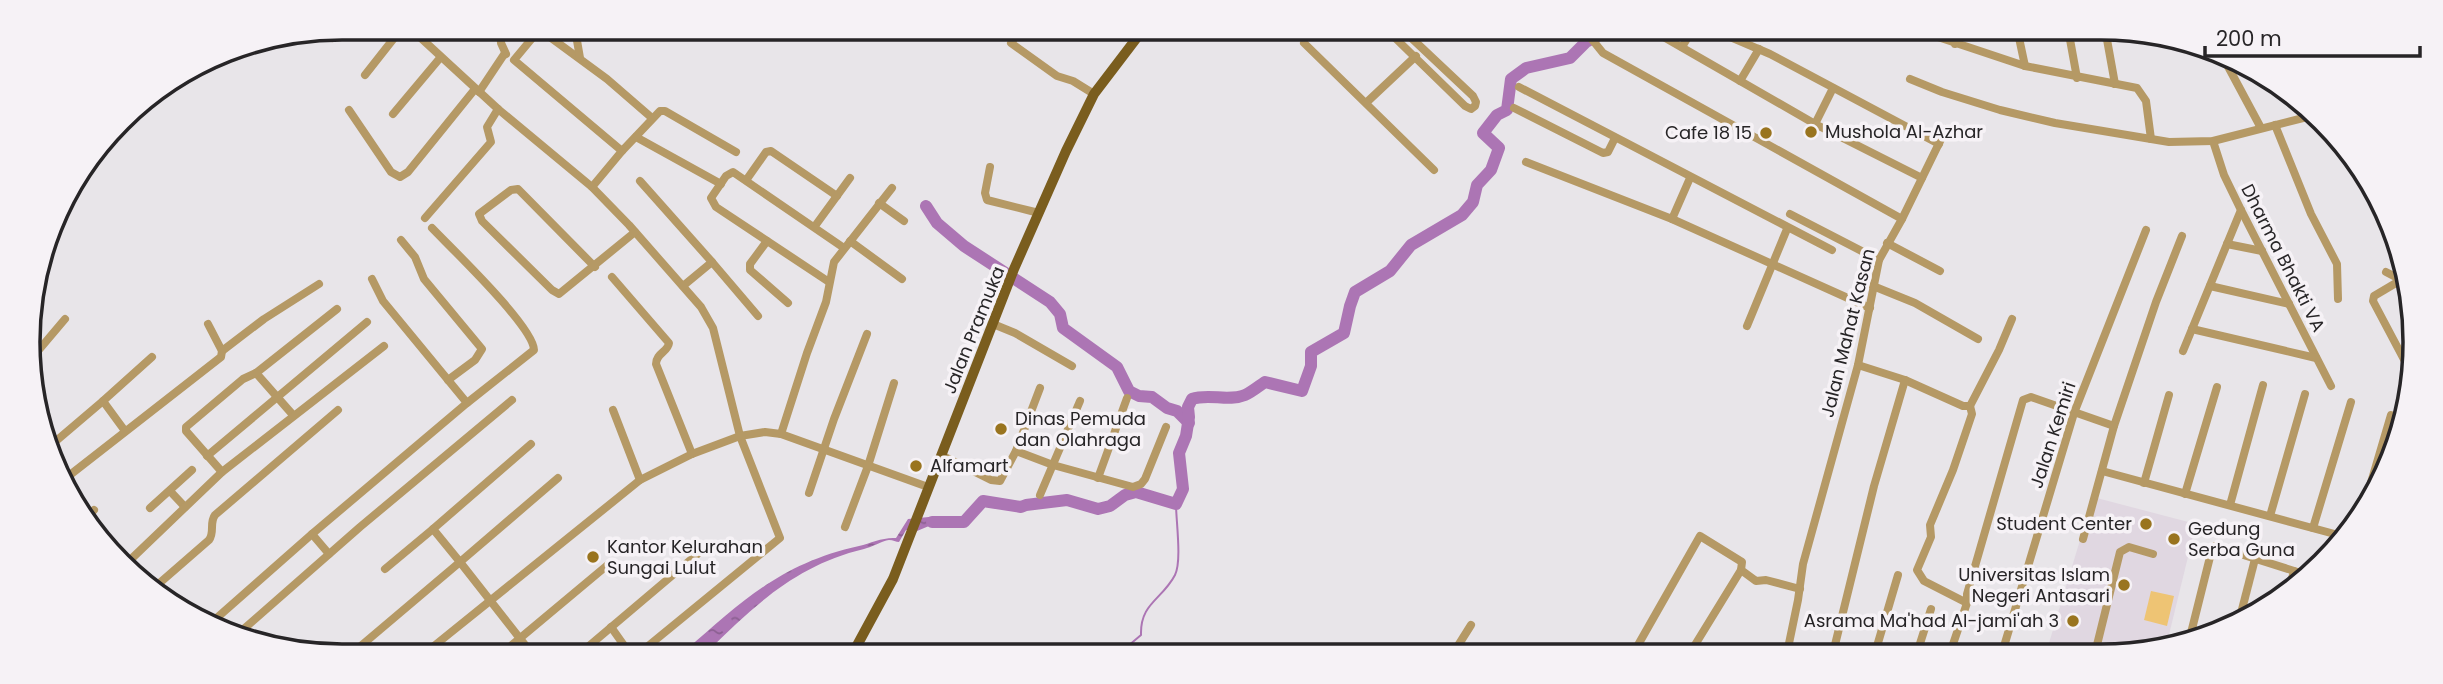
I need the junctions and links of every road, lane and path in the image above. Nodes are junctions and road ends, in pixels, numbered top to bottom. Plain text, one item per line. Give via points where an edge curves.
1 (393, 40) edge
2 (422, 40) edge
3 (502, 40) edge
4 (530, 40) edge
5 (555, 40) edge
6 (577, 40) edge
7 (1013, 40) edge
8 (1135, 40) edge
9 (1396, 40) edge
10 (1412, 40) edge
11 (1591, 40) edge
12 (1669, 40) edge
13 (1686, 40) edge
14 (1738, 40) edge
15 (1944, 40) edge
16 (1954, 40) edge
17 (2019, 40) edge
18 (2070, 40) edge
19 (2107, 40) edge
20 (1304, 43) dead end
21 (1955, 44) junction
22 (1682, 47) junction
23 (1759, 49) junction
24 (1423, 50) junction
25 (505, 53) junction
26 (1414, 57) junction
27 (440, 58) junction
28 (580, 58) junction
29 (514, 60) junction
30 (2025, 66) junction
31 (2229, 69) edge
32 (365, 75) dead end
33 (2077, 78) junction
34 (1910, 79) dead end
35 (1740, 81) junction
36 (2115, 84) junction
37 (1519, 87) dead end
38 (1833, 88) junction
39 (477, 91) junction
40 (1094, 94) junction
41 (1367, 102) junction
42 (1514, 108) dead end
43 (498, 109) junction
44 (349, 110) dead end
45 (393, 114) dead end
46 (652, 118) junction
47 (2303, 118) edge
48 (1815, 124) junction
49 (2275, 125) junction
50 (2262, 128) junction
51 (1946, 129) dead end
52 (636, 136) junction
53 (1615, 138) junction
54 (2151, 139) junction
55 (2213, 141) junction
56 (1939, 145) junction
57 (622, 151) junction
58 (736, 152) dead end
59 (1526, 162) dead end
60 (990, 167) dead end
61 (1434, 170) dead end
62 (850, 178) dead end
63 (1690, 178) junction
64 (1922, 178) junction
65 (747, 179) junction
66 (640, 181) dead end
67 (721, 184) junction
68 (592, 187) junction
69 (892, 188) dead end
70 (837, 196) junction
71 (879, 204) junction
72 (2241, 211) junction
73 (1039, 213) junction
74 (1790, 214) dead end
75 (425, 218) dead end
76 (1672, 219) junction
77 (1902, 219) junction
78 (904, 221) dead end
79 (815, 226) junction
80 (432, 228) dead end
81 (1787, 229) junction
82 (2146, 230) dead end
83 (635, 232) junction
84 (2182, 236) dead end
85 (401, 240) dead end
86 (767, 241) junction
87 (1887, 243) junction
88 (2227, 244) junction
89 (847, 245) junction
90 (1832, 250) dead end
91 (2262, 251) junction
92 (1879, 260) junction
93 (712, 262) junction
94 (1771, 262) junction
95 (594, 267) junction
96 (1940, 271) dead end
97 (2386, 272) dead end
98 (612, 277) dead end
99 (2395, 277) edge
100 (372, 279) dead end
101 (902, 279) dead end
102 (830, 282) junction
103 (319, 284) dead end
104 (2397, 285) edge
105 (683, 286) junction
106 (1873, 286) junction
107 (2210, 286) junction
108 (2338, 299) dead end
109 (788, 303) dead end
110 (2289, 304) junction
111 (1870, 307) junction
112 (337, 309) dead end
113 (758, 316) dead end
114 (65, 319) dead end
115 (2012, 319) dead end
116 (367, 322) dead end
117 (208, 324) dead end
118 (993, 324) junction
119 (1747, 326) dead end
120 (2192, 329) junction
121 (867, 334) dead end
122 (1978, 339) dead end
123 (384, 346) dead end
124 (40, 348) edge
125 (222, 351) junction
126 (2183, 351) dead end
127 (2402, 356) edge
128 (152, 357) dead end
129 (2316, 358) junction
130 (1858, 365) junction
131 (1072, 366) dead end
132 (256, 373) junction
133 (448, 380) junction
134 (1905, 380) junction
135 (894, 383) dead end
136 (2263, 385) dead end
137 (2330, 386) dead end
138 (2217, 387) dead end
139 (1040, 388) dead end
140 (2305, 394) dead end
141 (2169, 395) dead end
142 (276, 397) junction
143 (1127, 398) dead end
144 (512, 400) dead end
145 (103, 401) junction
146 (1080, 401) dead end
147 (2351, 402) dead end
148 (467, 403) junction
149 (1970, 406) junction
150 (338, 410) dead end
151 (613, 410) dead end
152 (2074, 413) junction
153 (293, 415) junction
154 (2391, 415) dead end
155 (2114, 426) junction
156 (1166, 427) dead end
157 (125, 431) junction
158 (780, 434) junction
159 (740, 436) junction
160 (56, 441) dead end
161 (531, 444) dead end
162 (823, 450) junction
163 (1016, 451) junction
164 (692, 454) junction
165 (941, 454) junction
166 (206, 456) junction
167 (1053, 465) junction
168 (868, 466) junction
169 (2376, 466) edge
170 (192, 470) dead end
171 (2102, 471) junction
172 (222, 472) junction
173 (71, 474) edge
174 (558, 478) dead end
175 (1098, 478) junction
176 (640, 480) junction
177 (2144, 483) junction
178 (928, 487) junction
179 (170, 491) junction
180 (809, 493) dead end
181 (2185, 494) junction
182 (1040, 495) dead end
183 (2230, 505) junction
184 (185, 507) junction
185 (150, 508) dead end
186 (2270, 516) junction
187 (845, 527) dead end
188 (2313, 528) junction
189 (433, 529) junction
190 (312, 534) junction
191 (2334, 534) edge
192 (2083, 539) dead end
193 (707, 546) dead end
194 (329, 554) junction
195 (2153, 554) dead end
196 (132, 558) edge
197 (2255, 559) junction
198 (460, 562) junction
199 (610, 563) dead end
200 (385, 569) dead end
201 (1741, 570) junction
202 (2294, 571) joint
203 (1898, 575) dead end
204 (2293, 575) edge
205 (160, 583) edge
206 (1800, 589) junction
207 (490, 600) junction
208 (1967, 603) junction
209 (2242, 608) edge
210 (1931, 609) dead end
211 (219, 617) edge
212 (1471, 625) dead end
213 (611, 627) junction
214 (245, 628) edge
215 (2192, 630) edge
216 (520, 639) junction
217 (363, 644) edge
218 (436, 644) edge
219 (514, 644) edge
220 (524, 644) edge
221 (591, 644) edge
222 (623, 644) edge
223 (651, 644) edge
224 (858, 644) edge
225 (1459, 644) edge
226 (1639, 644) edge
227 (1696, 644) edge
228 (1789, 644) edge
229 (1835, 644) edge
230 (1878, 644) edge
231 (1920, 644) edge
232 (1953, 644) edge
233 (2005, 644) edge
234 (2097, 644) edge

1 - 32 street
2 - 27 street
3 - 25 street
4 - 29 street
5 - 28 street
6 - 28 street
7 - 40 street via 1011,43 1057,76
8 - 40 main road, Jalan Pramuka
9 - 26 street
10 - 24 street
11 - 77 street via 1603,53
12 - 22 street
13 - 22 street
14 - 23 street
15 - 21 street
16 - 21 street
17 - 30 street
18 - 33 street
19 - 36 street
20 - 41 street
21 - 30 street
22 - 35 street
23 - 35 street
23 - 38 street
24 - 26 street
24 - 26 street via 1473,96 1475,106 1465,106
25 - 29 street
25 - 39 street
26 - 41 street
27 - 39 street
27 - 45 street
28 - 46 street
29 - 57 street
30 - 33 street
31 - 50 street
33 - 36 street
34 - 54 street via 2000,110
35 - 48 street
36 - 54 street via 2137,88 2143,95
37 - 53 street
38 - 48 street
38 - 56 street
39 - 43 street
39 - 44 street via 400,177 391,172
40 - 73 main road, Jalan Pramuka
41 - 61 street
42 - 53 street via 1604,153
43 - 68 street
43 - 75 street via 487,127 491,142
46 - 52 street
46 - 58 street via 665,111
47 - 49 street
48 - 64 street
49 - 50 street
49 - 108 street via 2337,264
50 - 55 street
51 - 56 street, Jalan Mahat Kasan
52 - 57 street
52 - 67 street
53 - 63 street
54 - 55 street
55 - 72 street, Dharma Bhakti VA
56 - 64 street, Jalan Mahat Kasan
57 - 68 street
59 - 76 street
60 - 73 street via 987,200
62 - 70 street
63 - 76 street
63 - 81 street
64 - 77 street, Jalan Mahat Kasan
65 - 67 street via 733,172
65 - 70 street via 771,151
65 - 79 street
66 - 93 street
67 - 86 street via 712,204
68 - 83 street
69 - 71 street
70 - 79 street
71 - 78 street
71 - 89 street
72 - 88 street
72 - 91 street, Dharma Bhakti VA
73 - 118 main road, Jalan Pramuka
74 - 92 street
76 - 94 street
77 - 87 street, Jalan Mahat Kasan
79 - 89 street
80 - 148 street via 506,305 534,344 532,352
81 - 90 street
81 - 94 street
82 - 152 street, Jalan Kemiri
83 - 95 street
83 - 105 street
84 - 155 street
85 - 133 street via 424,279 482,349
86 - 102 street
86 - 109 street via 750,270
87 - 92 street, Jalan Mahat Kasan
87 - 96 street
88 - 91 street
88 - 107 street
89 - 101 street
89 - 102 street via 834,262
91 - 110 street, Dharma Bhakti VA
92 - 106 street, Jalan Mahat Kasan
93 - 105 street
93 - 113 street
94 - 111 street
94 - 119 street
95 - 95 street via 556,293 482,222 480,214 518,189
97 - 99 street
98 - 164 street via 669,343 656,364
100 - 133 street via 383,301
102 - 158 street
103 - 125 street
104 - 127 street via 2374,296 2373,301
105 - 159 street via 713,328
106 - 111 street, Jalan Mahat Kasan
106 - 122 street via 1924,307
107 - 110 street
107 - 120 street
110 - 129 street, Dharma Bhakti VA
111 - 130 street, Jalan Mahat Kasan
112 - 132 street
114 - 124 street
115 - 149 street
116 - 142 street
117 - 125 street
118 - 131 street
118 - 165 main road, Jalan Pramuka
120 - 126 street
120 - 129 street
121 - 162 street
123 - 153 street
125 - 157 street via 221,357
128 - 145 street
129 - 137 street, Dharma Bhakti VA
130 - 134 street
130 - 206 street, Jalan Mahat Kasan via 1806,550
132 - 142 street
132 - 166 street via 186,427
133 - 148 street
134 - 149 street
134 - 229 street
135 - 168 street
136 - 183 street
138 - 181 street
139 - 163 street
140 - 186 street
141 - 177 street
142 - 153 street
142 - 166 street
143 - 175 street
144 - 194 street
145 - 157 street
145 - 160 street
146 - 167 street
147 - 188 street
148 - 190 street
149 - 208 street via 1972,414 1954,470 1917,570 1924,581
150 - 205 street via 215,514 209,540
151 - 176 street
152 - 155 street
152 - 208 street via 2031,397 2023,400
152 - 233 street, Jalan Kemiri
153 - 172 street
154 - 169 street
155 - 171 street
156 - 175 street via 1141,484 1123,486
157 - 173 street
158 - 159 street
158 - 162 street
159 - 164 street
159 - 223 street via 780,538
161 - 189 street
162 - 168 street
162 - 180 street
163 - 165 street via 998,482
163 - 167 street
164 - 176 street
165 - 178 main road, Jalan Pramuka
166 - 172 street
167 - 175 street
167 - 182 street
168 - 178 street
168 - 187 street
170 - 179 street
171 - 177 street
171 - 192 street
172 - 184 street
174 - 198 street
176 - 207 street
177 - 181 street
178 - 224 main road, Jalan Pramuka via 893,579
179 - 184 street
179 - 185 street
181 - 183 street
183 - 186 street
184 - 196 street
186 - 188 street
188 - 191 street
189 - 198 street
189 - 200 street
190 - 194 street
190 - 211 street
193 - 213 street
194 - 214 street
195 - 234 street via 2129,547 2120,552
197 - 202 street
197 - 209 street
197 - 215 street via 2217,546 2212,549
198 - 207 street
198 - 217 street
199 - 216 street
201 - 206 street via 1756,581
201 - 226 street via 1742,562 1700,536
201 - 227 street
202 - 204 street
203 - 230 street
206 - 228 street, Jalan Mahat Kasan
207 - 216 street
207 - 218 street
208 - 232 street
210 - 231 street
212 - 225 street
213 - 221 street
213 - 222 street
216 - 219 street
216 - 220 street

